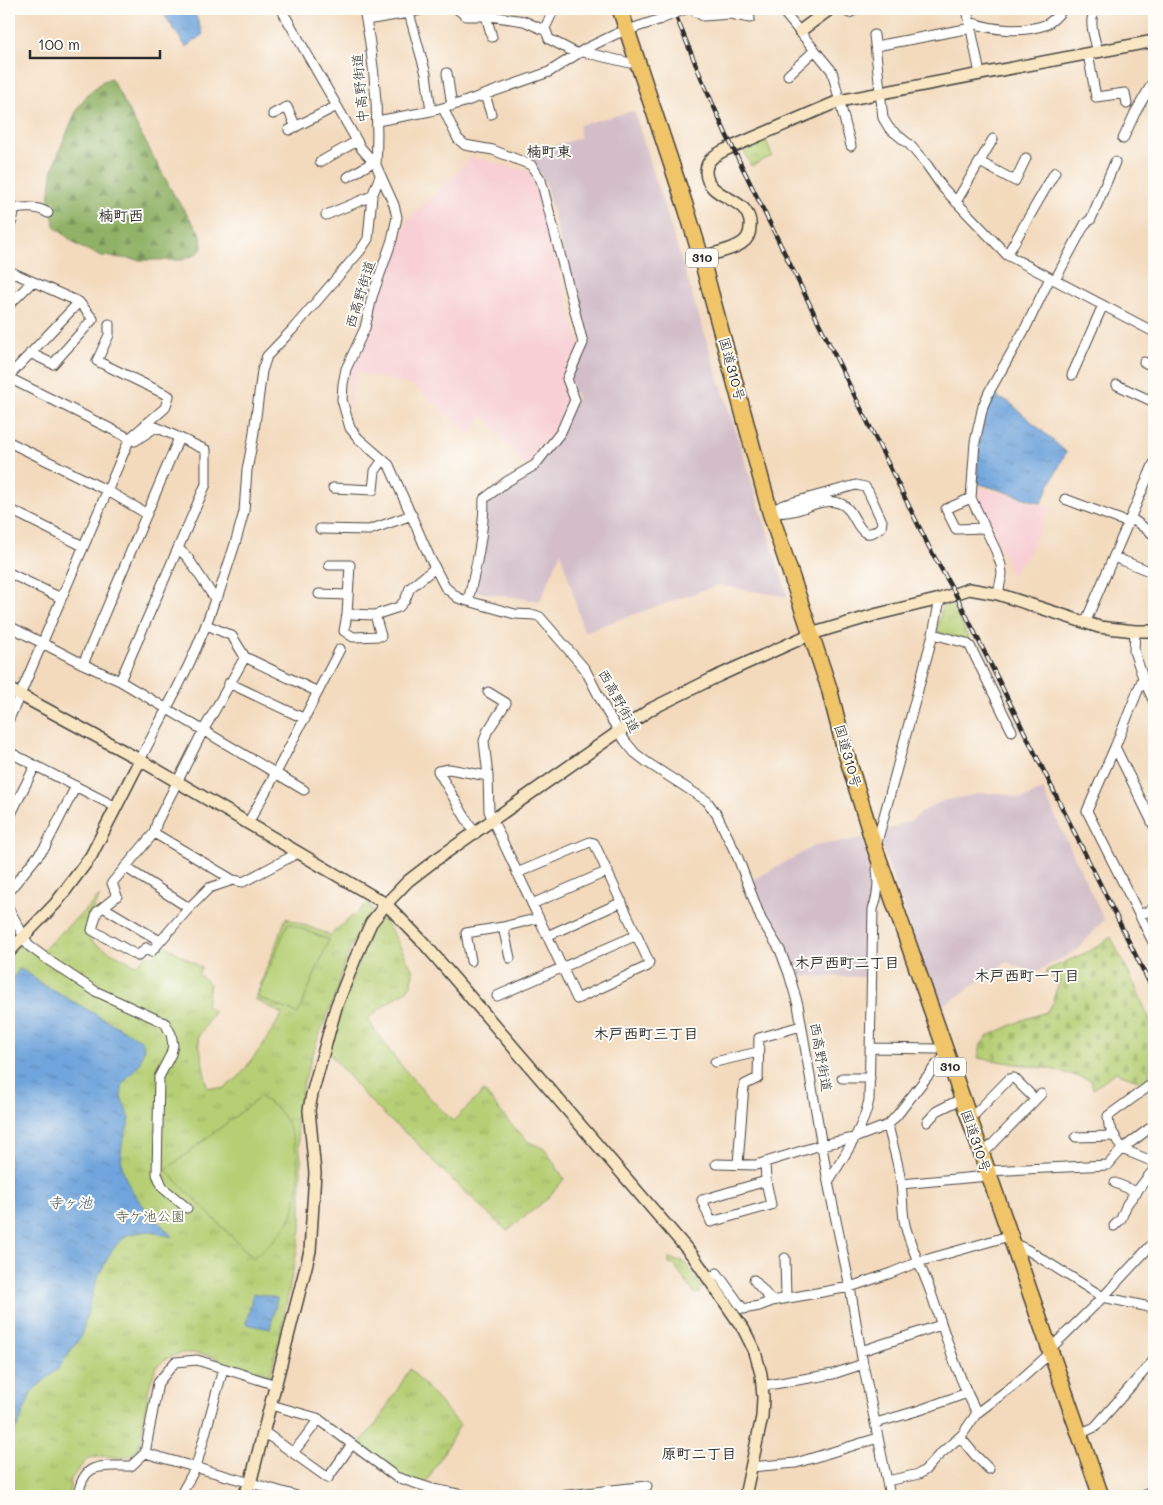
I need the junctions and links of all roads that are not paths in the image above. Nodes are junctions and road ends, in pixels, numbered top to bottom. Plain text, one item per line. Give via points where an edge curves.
1 (282, 9) edge
2 (364, 9) edge
3 (425, 9) edge
4 (457, 9) edge
5 (554, 9) edge
6 (620, 9) edge
7 (686, 9) edge
8 (695, 9) edge
9 (781, 9) edge
10 (830, 9) edge
11 (843, 9) edge
12 (857, 9) edge
13 (967, 9) edge
14 (1063, 9) edge
15 (1096, 9) edge
16 (394, 12) edge
17 (409, 13) junction
18 (486, 16) junction
19 (750, 18) dead end
20 (366, 20) junction
21 (970, 25) junction
22 (628, 30) junction
23 (546, 31) junction
24 (800, 31) junction
25 (874, 35) dead end
26 (492, 37) dead end
27 (1154, 42) edge
28 (876, 46) junction
29 (814, 50) junction
30 (580, 52) junction
31 (1093, 53) junction
32 (637, 60) junction
33 (447, 73) dead end
34 (980, 74) junction
35 (788, 75) dead end
36 (1154, 80) edge
37 (881, 93) junction
38 (484, 95) junction
39 (839, 101) junction
40 (1127, 104) dead end
41 (337, 106) junction
42 (448, 107) junction
43 (431, 111) junction
44 (273, 114) dead end
45 (491, 114) dead end
46 (377, 121) junction
47 (993, 139) dead end
48 (1123, 139) dead end
49 (357, 141) junction
50 (851, 146) dead end
51 (1026, 158) dead end
52 (320, 162) dead end
53 (980, 162) junction
54 (1115, 162) dead end
55 (375, 164) junction
56 (1055, 172) dead end
57 (380, 176) junction
58 (348, 177) dead end
59 (372, 196) junction
60 (956, 202) junction
61 (48, 213) dead end
62 (326, 215) dead end
63 (9, 226) edge
64 (1007, 255) junction
65 (701, 257) junction
66 (9, 271) edge
67 (1053, 279) junction
68 (32, 282) junction
69 (79, 302) junction
70 (9, 305) edge
71 (1103, 305) junction
72 (109, 324) dead end
73 (1154, 332) edge
74 (30, 353) junction
75 (1144, 362) dead end
76 (1154, 367) edge
77 (1072, 375) dead end
78 (9, 377) edge
79 (1116, 385) dead end
80 (1154, 402) edge
81 (130, 438) junction
82 (180, 438) junction
83 (9, 442) edge
84 (383, 460) junction
85 (1154, 463) edge
86 (332, 488) dead end
87 (108, 491) junction
88 (971, 498) junction
89 (1065, 499) dead end
90 (9, 509) edge
91 (770, 512) junction
92 (147, 514) junction
93 (412, 515) junction
94 (1130, 521) junction
95 (985, 528) junction
96 (320, 529) dead end
97 (1154, 535) edge
98 (83, 546) junction
99 (178, 549) junction
100 (1114, 557) junction
101 (329, 564) dead end
102 (435, 568) junction
103 (9, 573) edge
104 (1154, 573) edge
105 (319, 594) dead end
106 (998, 594) junction
107 (348, 595) junction
108 (60, 598) junction
109 (215, 599) junction
110 (940, 599) junction
111 (468, 601) junction
112 (347, 614) junction
113 (374, 615) junction
114 (1085, 623) junction
115 (207, 625) junction
116 (9, 626) edge
117 (1135, 631) junction
118 (1154, 631) edge
119 (811, 634) junction
120 (933, 634) junction
121 (42, 643) junction
122 (340, 649) dead end
123 (245, 657) junction
124 (83, 664) junction
125 (1143, 678) junction
126 (120, 681) junction
127 (230, 682) junction
128 (9, 689) edge
129 (318, 692) junction
130 (488, 692) dead end
131 (20, 695) junction
132 (1154, 702) edge
133 (166, 709) junction
134 (9, 719) edge
135 (304, 719) junction
136 (203, 730) junction
137 (1012, 730) dead end
138 (618, 731) junction
139 (1115, 747) junction
140 (9, 752) edge
141 (140, 760) junction
142 (35, 766) junction
143 (276, 773) junction
144 (488, 776) junction
145 (178, 782) junction
146 (76, 786) junction
147 (304, 790) dead end
148 (116, 806) junction
149 (9, 818) edge
150 (493, 821) junction
151 (248, 823) junction
152 (1154, 826) edge
153 (154, 833) junction
154 (474, 834) junction
155 (875, 848) junction
156 (298, 853) junction
157 (125, 867) junction
158 (608, 871) junction
159 (518, 873) junction
160 (233, 880) junction
161 (9, 891) edge
162 (622, 902) junction
163 (386, 904) junction
164 (532, 904) junction
165 (103, 906) junction
166 (188, 908) junction
167 (9, 909) edge
168 (1154, 909) edge
169 (1139, 915) junction
170 (539, 918) junction
171 (503, 927) junction
172 (637, 935) junction
173 (23, 936) junction
174 (547, 936) junction
175 (160, 941) junction
176 (1154, 944) edge
177 (9, 952) edge
178 (510, 958) dead end
179 (471, 962) dead end
180 (562, 967) junction
181 (497, 996) dead end
182 (802, 1026) junction
183 (871, 1048) junction
184 (945, 1051) junction
185 (758, 1052) junction
186 (715, 1062) dead end
187 (842, 1078) dead end
188 (870, 1078) junction
189 (1154, 1078) edge
190 (1041, 1094) dead end
191 (1031, 1095) dead end
192 (961, 1099) junction
193 (969, 1120) junction
194 (927, 1122) dead end
195 (888, 1124) junction
196 (1154, 1125) edge
197 (1115, 1136) junction
198 (1076, 1137) dead end
199 (854, 1138) junction
200 (822, 1145) junction
201 (1122, 1149) junction
202 (981, 1156) junction
203 (1154, 1162) edge
204 (765, 1163) junction
205 (716, 1164) dead end
206 (738, 1164) junction
207 (1154, 1168) edge
208 (988, 1174) junction
209 (766, 1181) junction
210 (828, 1182) junction
211 (1115, 1183) dead end
212 (901, 1184) junction
213 (1138, 1192) junction
214 (187, 1208) dead end
215 (1114, 1226) dead end
216 (1010, 1239) junction
217 (1153, 1245) edge
218 (785, 1258) dead end
219 (918, 1262) junction
220 (709, 1279) junction
221 (754, 1280) dead end
222 (850, 1287) junction
223 (1103, 1297) junction
224 (786, 1298) junction
225 (772, 1301) junction
226 (1154, 1308) edge
227 (941, 1326) junction
228 (1049, 1350) junction
229 (861, 1351) junction
230 (1154, 1360) edge
231 (863, 1364) junction
232 (223, 1369) junction
233 (276, 1385) junction
234 (762, 1386) junction
235 (967, 1393) junction
236 (271, 1405) junction
237 (978, 1413) junction
238 (319, 1419) junction
239 (876, 1423) junction
240 (264, 1432) junction
241 (1079, 1434) junction
242 (960, 1437) junction
243 (878, 1438) junction
244 (352, 1444) junction
245 (145, 1453) junction
246 (293, 1453) junction
247 (196, 1467) junction
248 (751, 1467) junction
249 (989, 1469) dead end
250 (887, 1481) junction
251 (250, 1484) junction
252 (647, 1486) dead end
253 (1154, 1488) edge
254 (78, 1496) edge
255 (180, 1496) edge
256 (243, 1496) edge
257 (297, 1496) edge
258 (464, 1496) edge
259 (560, 1496) edge
260 (745, 1496) edge
261 (890, 1496) edge
262 (1101, 1496) edge
263 (1144, 1496) edge

1 - 41 street, 西高野街道
2 - 20 street, 中高野街道
3 - 17 street
4 - 18 street via 466,16
5 - 23 street
6 - 22 highway, 国道310号 / 310
7 - 22 street, bridge
8 - 19 street via 703,16 731,14
9 - 24 street
10 - 24 street
11 - 12 street via 849,13
13 - 21 street
14 - 21 street via 1046,24 1028,28 1006,30
15 - 31 street via 1091,20
16 - 17 street
16 - 20 street
17 - 43 street via 426,74
18 - 23 street via 524,21
18 - 26 street
20 - 46 street, 中高野街道
21 - 28 street
21 - 34 street
22 - 30 street
22 - 32 highway, 国道310号 / 310
23 - 30 street via 548,39
24 - 29 street
25 - 28 street
27 - 31 street
28 - 37 street
29 - 35 street
29 - 39 street via 832,71
30 - 32 street via 630,63
30 - 38 street via 549,72
31 - 34 street
31 - 40 street via 1091,98 1125,93
32 - 65 highway, 国道310号 / 310
33 - 42 street
34 - 37 street
36 - 48 street
37 - 39 street
37 - 60 street via 883,118 889,128 910,146
38 - 42 street
38 - 45 street
39 - 50 street
39 - 65 street via 714,155 706,172 709,183 744,209 750,221 750,231 739,245
41 - 44 street via 293,128 287,107
41 - 49 street, 西高野街道
42 - 43 street
42 - 111 street via 452,127 465,146 493,150 531,165 541,180 583,343 567,379 575,400 561,432 535,465 484,499 484,519
43 - 46 street
46 - 55 street, 中高野街道
47 - 53 street
49 - 52 street
49 - 55 street, 西高野街道
51 - 53 street via 1015,181
53 - 60 street
54 - 67 street via 1090,221 1085,224
55 - 57 street, 西高野街道
55 - 58 street
56 - 64 street
57 - 59 street
57 - 84 street, 西高野街道 via 397,217 372,297 366,328 346,369 342,400 350,428
59 - 62 street
59 - 109 street via 368,239 267,356 247,470 244,512
60 - 64 street
61 - 63 street via 34,208 15,209
64 - 67 street
65 - 91 highway, 国道310号 / 310
66 - 68 street
67 - 71 street
67 - 88 street via 983,406 975,442
68 - 69 street
68 - 70 street
69 - 74 street
69 - 74 street via 93,319 53,364
71 - 73 street
71 - 77 street
72 - 81 street via 109,335 97,361 169,396 165,408
74 - 78 street
75 - 76 street
78 - 81 street
79 - 80 street
81 - 82 street via 135,441 156,427
81 - 87 street
82 - 92 street
82 - 99 street via 206,450 206,484
83 - 87 street
84 - 86 street via 375,471 373,490
84 - 93 street, 西高野街道 via 389,465
85 - 94 street
87 - 92 street
87 - 98 street
88 - 95 street
88 - 95 street via 946,510 956,529
89 - 94 street
90 - 98 street
91 - 91 street via 784,505 860,485 868,491 882,524 879,530 863,532 849,509 834,502 787,512
91 - 119 highway, 国道310号 / 310
92 - 124 street
93 - 96 street via 367,532
93 - 102 street, 西高野街道
94 - 97 street
94 - 100 street
95 - 106 street via 1001,565
98 - 108 street
99 - 109 street via 188,558
99 - 126 street
100 - 104 street
100 - 114 street
101 - 107 street via 350,565
102 - 111 street, 西高野街道 via 445,587 458,598
102 - 113 street via 410,588 399,607
103 - 108 street
105 - 107 street
106 - 110 street via 968,589
106 - 114 street
107 - 112 street
108 - 121 street
109 - 115 street
110 - 119 street
110 - 120 street
111 - 138 street, 西高野街道 via 515,614 540,616 585,669
112 - 113 street
112 - 113 street via 344,631 353,637 381,636
114 - 117 street
115 - 123 street via 232,636
115 - 133 street
116 - 121 street
117 - 118 street
117 - 125 street via 1134,652
119 - 138 street via 651,709
119 - 155 highway, 国道310号 / 310
120 - 137 street via 970,646
120 - 155 street
121 - 124 street
121 - 131 street
122 - 129 street
123 - 127 street
123 - 129 street
124 - 126 street
125 - 132 street
125 - 139 street
126 - 133 street
127 - 135 street
127 - 136 street
128 - 131 street
129 - 135 street
130 - 144 street via 506,703 484,741
131 - 134 street
131 - 141 street
133 - 136 street
133 - 141 street
135 - 143 street
136 - 143 street
136 - 145 street
138 - 150 street
138 - 182 street, 西高野街道 via 635,753 707,801 717,815 738,858 761,919 780,950
139 - 152 street
139 - 169 street via 1086,811
140 - 142 street
141 - 145 street
141 - 148 street
142 - 146 street
142 - 149 street
143 - 147 street
143 - 151 street
144 - 150 street via 488,811
144 - 154 street via 449,769 438,771
145 - 151 street
145 - 153 street
146 - 148 street
146 - 161 street via 45,848
148 - 173 street via 91,856 56,903
150 - 154 street
150 - 159 street
151 - 156 street
153 - 157 street
153 - 160 street
154 - 163 street via 408,881
155 - 183 street via 879,881 873,909
155 - 184 highway, 国道310号 / 310
156 - 160 street via 243,882
156 - 163 street
157 - 165 street via 112,883 118,896
157 - 166 street
158 - 159 street via 596,846 590,842
158 - 162 street
158 - 164 street
159 - 164 street
160 - 166 street via 209,888
162 - 172 street
162 - 174 street
163 - 220 street via 435,956 693,1256
163 - 233 street via 371,923 336,1007 312,1094 309,1110 315,1172 310,1251
164 - 170 street
165 - 175 street
165 - 175 street via 97,912 92,930 138,956 146,948 151,952
166 - 175 street
167 - 173 street
168 - 169 street
169 - 176 street
170 - 171 street
170 - 174 street
171 - 178 street
171 - 179 street via 466,933
172 - 180 street
172 - 180 street via 648,966 578,999
173 - 177 street
173 - 214 street via 29,946 95,991 165,1023 173,1045 172,1054 159,1077 158,1174 163,1188
174 - 180 street
180 - 181 street
182 - 185 street via 759,1038
182 - 200 street, 西高野街道
183 - 184 street via 937,1048
183 - 188 street
184 - 192 highway, 国道310号 / 310
184 - 195 street
185 - 186 street
185 - 206 street via 758,1078 744,1085
187 - 188 street
188 - 199 street via 866,1113
189 - 197 street via 1152,1084 1108,1116
190 - 202 street
191 - 193 street via 1014,1078 1009,1079
192 - 193 highway, 国道310号 / 310
192 - 194 street via 937,1112
193 - 202 highway, 国道310号 / 310
195 - 199 street
195 - 212 street
196 - 201 street
197 - 198 street
197 - 201 street
199 - 200 street
199 - 210 street
200 - 204 street
200 - 210 street, 西高野街道
201 - 203 street
201 - 208 street via 1108,1164
202 - 208 highway, 国道310号 / 310
204 - 206 street
204 - 209 street
205 - 206 street
207 - 213 street
208 - 212 street
208 - 216 highway, 国道310号 / 310
209 - 209 street via 771,1206 711,1222 702,1200
210 - 222 street, 西高野街道
211 - 213 street
212 - 219 street via 902,1208
213 - 215 street
216 - 219 street
216 - 223 street
216 - 228 highway, 国道310号 / 310
217 - 223 street
218 - 224 street
219 - 222 street
219 - 227 street
220 - 225 street via 717,1273 743,1309
220 - 234 street via 755,1352
221 - 225 street
222 - 224 street
222 - 229 street, 西高野街道
223 - 226 street
223 - 228 street
224 - 225 street
227 - 229 street
227 - 235 street
228 - 237 street via 1047,1356 1018,1382
228 - 241 highway, 国道310号 / 310
229 - 231 street, 西高野街道
230 - 241 street via 1095,1428
231 - 234 street via 833,1374
231 - 239 street, 西高野街道
232 - 233 street
232 - 245 street via 197,1360 175,1362 158,1383
232 - 247 street
233 - 236 street
234 - 248 street via 762,1417
235 - 237 street
235 - 239 street
236 - 238 street
236 - 240 street
237 - 242 street
238 - 244 street
238 - 246 street
239 - 243 street, 西高野街道
240 - 246 street
240 - 251 street
241 - 262 highway, 国道310号 / 310
242 - 249 street
242 - 250 street via 919,1474
243 - 248 street via 796,1463
243 - 250 street, 西高野街道
244 - 246 street via 328,1478
244 - 258 street via 396,1478
245 - 247 street
245 - 254 street via 131,1466 95,1467 86,1474
247 - 251 street
247 - 255 street
248 - 260 street
250 - 261 street, 西高野街道
251 - 256 street
251 - 257 street
252 - 259 street
253 - 263 street

